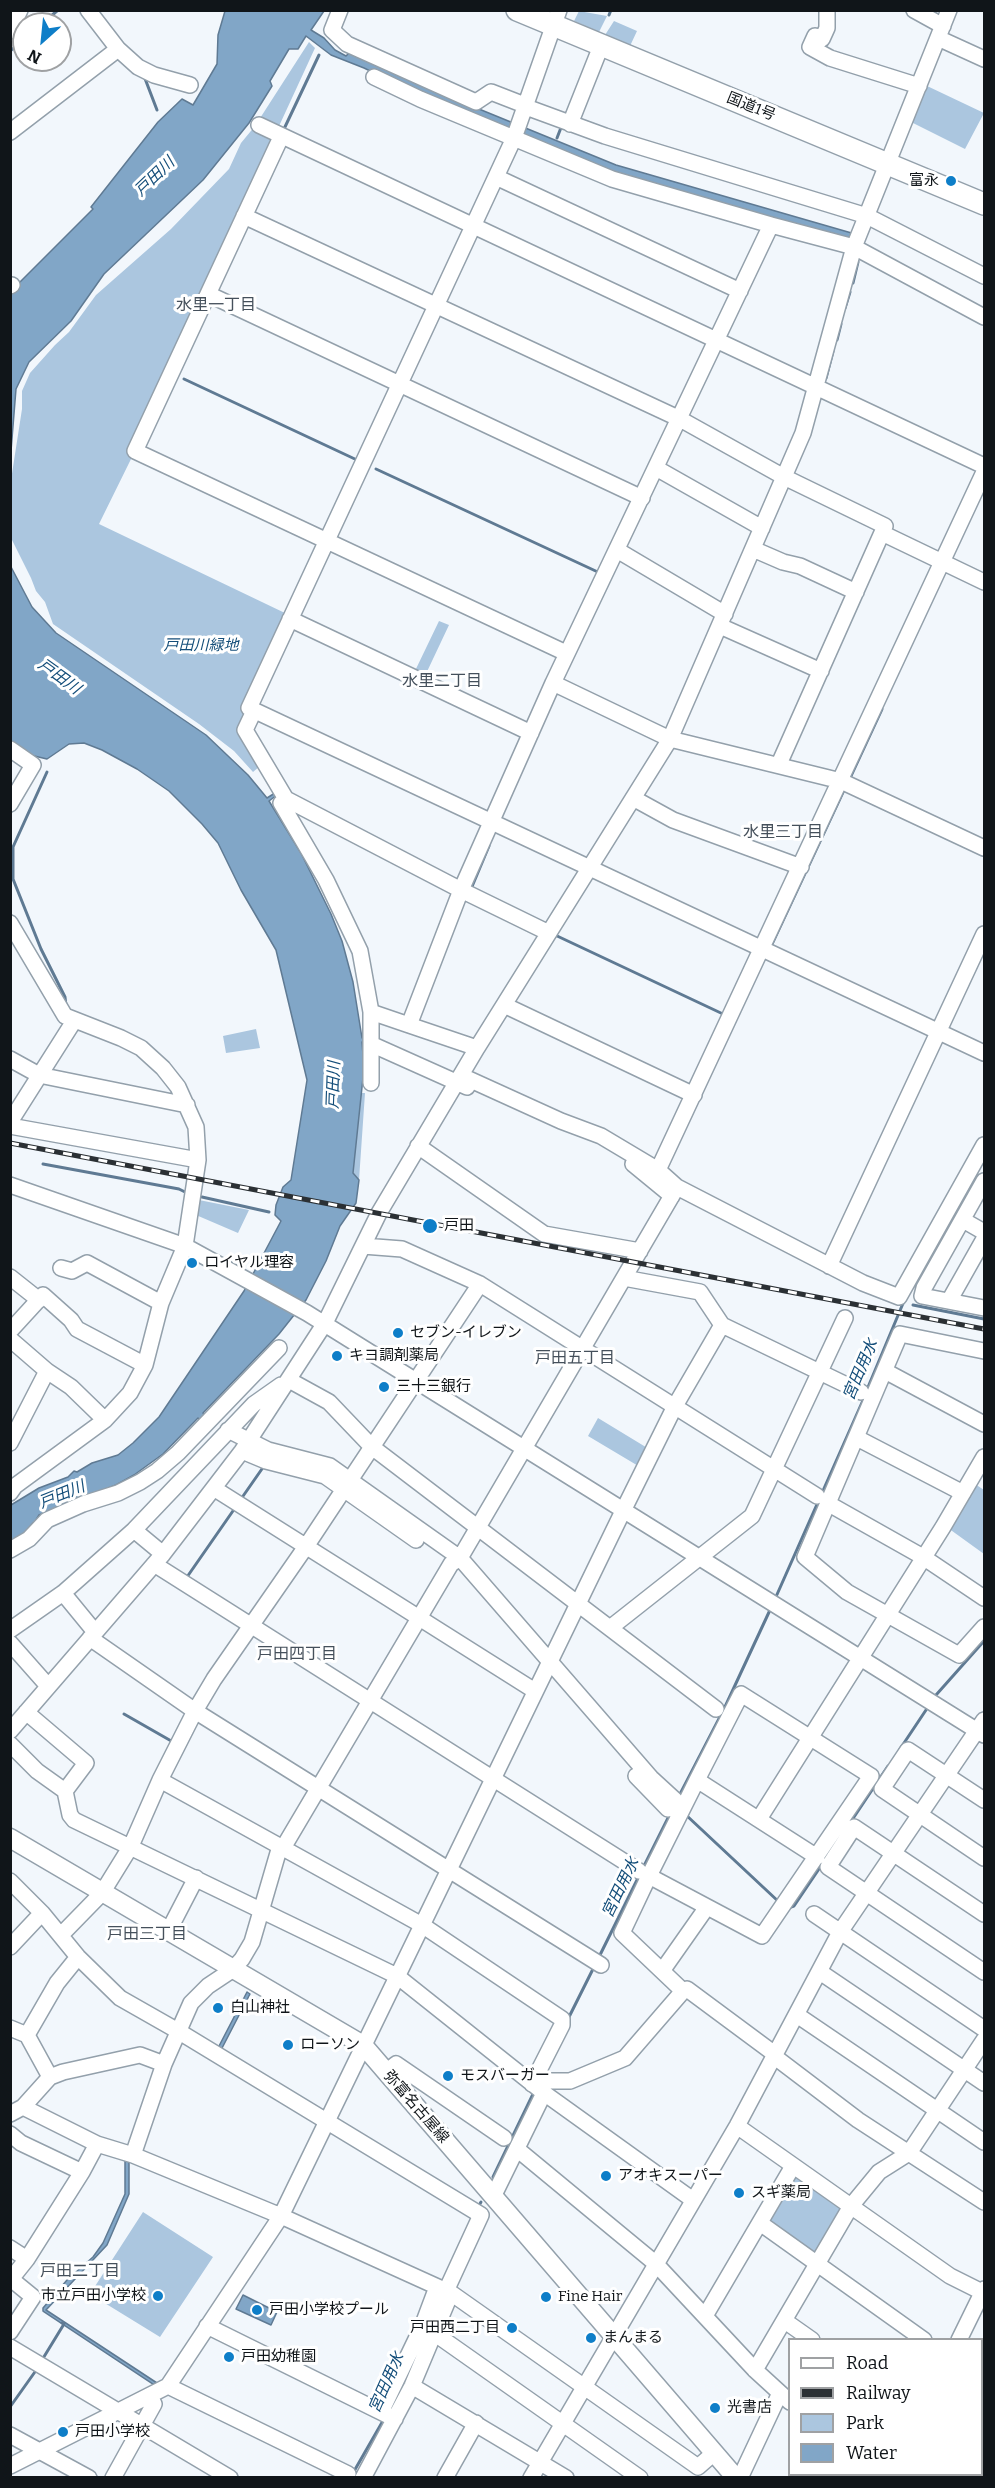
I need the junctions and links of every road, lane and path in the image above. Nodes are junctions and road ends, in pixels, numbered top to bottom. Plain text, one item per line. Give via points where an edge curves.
1 (20, 10) edge
2 (88, 10) edge
3 (340, 10) edge
4 (517, 10) edge
5 (827, 10) edge
6 (914, 10) edge
7 (949, 10) edge
8 (556, 18) edge
9 (10, 31) edge
10 (941, 32) junction
11 (601, 46) junction
12 (118, 49) junction
13 (984, 59) edge
14 (374, 77) dead end
15 (190, 85) dead end
16 (919, 86) junction
17 (526, 106) junction
18 (570, 124) junction
19 (259, 125) dead end
20 (10, 132) edge
21 (517, 132) junction
22 (281, 137) junction
23 (889, 163) junction
24 (496, 177) junction
25 (984, 204) edge
26 (244, 216) junction
27 (867, 216) junction
28 (771, 225) junction
29 (473, 226) junction
30 (856, 243) junction
31 (984, 276) edge
32 (740, 291) junction
33 (208, 294) junction
34 (436, 306) junction
35 (984, 317) edge
36 (716, 341) junction
37 (400, 384) junction
38 (818, 387) junction
39 (680, 419) junction
40 (984, 466) edge
41 (656, 468) junction
42 (984, 472) edge
43 (784, 477) junction
44 (642, 498) junction
45 (762, 528) junction
46 (882, 533) junction
47 (327, 541) junction
48 (753, 549) junction
49 (616, 550) junction
50 (943, 563) junction
51 (984, 582) edge
52 (856, 592) junction
53 (290, 620) junction
54 (723, 620) junction
55 (566, 653) junction
56 (821, 671) junction
57 (553, 683) junction
58 (254, 711) junction
59 (531, 733) junction
60 (670, 739) junction
61 (10, 749) edge
62 (779, 764) junction
63 (842, 781) junction
64 (633, 798) junction
65 (286, 799) junction
66 (10, 804) edge
67 (491, 822) junction
68 (984, 848) edge
69 (801, 867) junction
70 (589, 869) junction
71 (461, 891) junction
72 (13, 933) edge
73 (549, 933) junction
74 (984, 934) edge
75 (762, 950) junction
76 (504, 1005) junction
77 (371, 1012) junction
78 (74, 1021) junction
79 (409, 1025) junction
80 (939, 1032) junction
81 (371, 1044) junction
82 (477, 1048) junction
83 (984, 1053) edge
84 (10, 1059) edge
85 (39, 1075) junction
86 (460, 1079) junction
87 (371, 1083) dead end
88 (694, 1095) junction
89 (187, 1106) junction
90 (10, 1124) edge
91 (984, 1145) edge
92 (418, 1146) junction
93 (198, 1160) junction
94 (658, 1170) junction
95 (984, 1181) edge
96 (10, 1185) edge
97 (675, 1192) junction
98 (963, 1220) junction
99 (984, 1232) edge
100 (984, 1239) edge
101 (185, 1245) junction
102 (363, 1246) junction
103 (640, 1251) junction
104 (829, 1266) junction
105 (61, 1268) dead end
106 (10, 1277) edge
107 (624, 1278) junction
108 (480, 1284) junction
109 (39, 1300) junction
110 (949, 1301) junction
111 (161, 1303) junction
112 (984, 1308) edge
113 (845, 1318) dead end
114 (325, 1323) junction
115 (722, 1324) junction
116 (10, 1331) edge
117 (10, 1339) edge
118 (279, 1348) dead end
119 (583, 1348) junction
120 (984, 1351) edge
121 (145, 1365) junction
122 (47, 1371) junction
123 (885, 1371) junction
124 (819, 1372) junction
125 (289, 1380) junction
126 (416, 1380) junction
127 (861, 1392) dead end
128 (675, 1406) junction
129 (105, 1420) junction
130 (984, 1424) edge
131 (224, 1434) junction
132 (857, 1438) junction
133 (10, 1443) edge
134 (245, 1447) junction
135 (372, 1447) junction
136 (524, 1447) junction
137 (984, 1457) edge
138 (774, 1469) junction
139 (347, 1484) junction
140 (215, 1489) junction
141 (11, 1490) edge
142 (963, 1493) junction
143 (823, 1500) junction
144 (623, 1510) junction
145 (477, 1526) junction
146 (134, 1530) junction
147 (305, 1548) junction
148 (10, 1550) edge
149 (923, 1557) junction
150 (698, 1558) junction
151 (159, 1559) junction
152 (456, 1561) junction
153 (63, 1593) junction
154 (984, 1598) edge
155 (577, 1604) junction
156 (888, 1614) junction
157 (419, 1619) junction
158 (252, 1627) junction
159 (984, 1627) edge
160 (610, 1628) junction
161 (10, 1630) edge
162 (93, 1635) junction
163 (10, 1643) edge
164 (860, 1656) junction
165 (548, 1665) junction
166 (48, 1686) junction
167 (535, 1691) junction
168 (370, 1701) junction
169 (716, 1709) dead end
170 (195, 1711) junction
171 (26, 1712) junction
172 (982, 1728) edge
173 (10, 1731) edge
174 (810, 1737) junction
175 (10, 1744) edge
176 (946, 1774) junction
177 (492, 1779) junction
178 (160, 1780) junction
179 (697, 1780) junction
180 (318, 1789) junction
181 (65, 1791) junction
182 (984, 1800) edge
183 (671, 1805) dead end
184 (919, 1814) junction
185 (759, 1819) junction
186 (10, 1838) edge
187 (131, 1846) junction
188 (281, 1847) junction
189 (894, 1852) junction
190 (817, 1857) junction
191 (984, 1858) edge
192 (448, 1870) junction
193 (644, 1874) junction
194 (196, 1878) junction
195 (10, 1881) edge
196 (102, 1893) junction
197 (867, 1893) junction
198 (707, 1907) junction
199 (261, 1910) junction
200 (42, 1913) junction
201 (814, 1914) dead end
202 (984, 1914) edge
203 (422, 1925) junction
204 (168, 1932) junction
205 (840, 1932) junction
206 (61, 1935) junction
207 (10, 1947) edge
208 (78, 1957) junction
209 (598, 1963) dead end
210 (232, 1970) junction
211 (662, 1971) junction
212 (820, 1972) junction
213 (984, 1972) edge
214 (397, 1976) junction
215 (683, 1991) junction
216 (797, 2015) junction
217 (10, 2028) edge
218 (984, 2029) edge
219 (178, 2031) junction
220 (27, 2035) junction
221 (984, 2040) edge
222 (363, 2045) junction
223 (776, 2056) junction
224 (164, 2064) junction
225 (965, 2070) junction
226 (386, 2072) junction
227 (50, 2077) junction
228 (984, 2083) edge
229 (538, 2088) junction
230 (17, 2110) edge
231 (938, 2110) junction
232 (327, 2122) junction
233 (737, 2126) junction
234 (10, 2134) edge
235 (504, 2138) dead end
236 (984, 2142) edge
237 (97, 2144) junction
238 (517, 2149) junction
239 (909, 2153) junction
240 (133, 2156) junction
241 (793, 2166) junction
242 (82, 2172) junction
243 (494, 2197) junction
244 (693, 2200) junction
245 (984, 2202) edge
246 (851, 2206) junction
247 (281, 2216) junction
248 (760, 2223) junction
249 (10, 2248) edge
250 (27, 2259) junction
251 (655, 2263) junction
252 (816, 2263) junction
253 (445, 2290) junction
254 (984, 2292) edge
255 (705, 2316) junction
256 (785, 2321) junction
257 (207, 2326) junction
258 (10, 2332) edge
259 (434, 2333) junction
260 (612, 2336) junction
261 (809, 2338) edge
262 (921, 2338) edge
263 (960, 2338) edge
264 (10, 2347) edge
265 (755, 2370) junction
266 (168, 2386) junction
267 (412, 2386) junction
268 (583, 2386) junction
269 (150, 2396) junction
270 (784, 2399) edge
271 (119, 2412) junction
272 (387, 2415) junction
273 (563, 2422) junction
274 (476, 2423) junction
275 (141, 2426) junction
276 (10, 2435) edge
277 (40, 2451) junction
278 (714, 2453) junction
279 (540, 2462) junction
280 (10, 2466) edge
281 (356, 2476) edge
282 (89, 2478) edge
283 (113, 2478) edge
284 (230, 2478) edge
285 (445, 2478) edge
286 (531, 2478) edge
287 (566, 2478) edge
288 (640, 2478) edge
289 (738, 2478) edge

1 - 9 street
2 - 12 street
3 - 17 street via 332,30 347,44 476,102 491,92
4 - 8 highway, 国道1号
5 - 16 street via 822,39 815,36 810,47 830,58
6 - 10 street
7 - 10 street
8 - 11 highway, 国道1号
8 - 17 street
10 - 13 street
10 - 16 street
11 - 18 street
11 - 23 highway, 国道1号
12 - 15 street via 145,72
12 - 20 street
14 - 21 street via 420,99
16 - 23 street
17 - 18 street
17 - 21 street
18 - 27 street
19 - 22 street
21 - 24 street
21 - 28 street via 612,178
22 - 26 street
22 - 29 street
23 - 25 highway, 国道1号
23 - 27 street
24 - 29 street
24 - 32 street
26 - 33 street
26 - 34 street
27 - 30 street
27 - 31 street
28 - 30 street
28 - 32 street
29 - 34 street
29 - 36 street
30 - 35 street
30 - 38 street
32 - 36 street
33 - 37 street
33 - 47 street via 135,451
34 - 37 street
34 - 39 street
36 - 38 street
36 - 39 street
37 - 44 street
37 - 47 street
38 - 40 street
38 - 43 street
39 - 41 street
39 - 43 street
41 - 44 street
41 - 45 street
42 - 50 street
43 - 45 street
43 - 46 street via 885,526
44 - 49 street
45 - 48 street
46 - 50 street
46 - 52 street
47 - 53 street
47 - 55 street
48 - 52 street
48 - 54 street
49 - 54 street
49 - 55 street
50 - 51 street
50 - 63 street
52 - 56 street
53 - 58 street via 249,708
53 - 59 street
54 - 56 street
54 - 60 street
55 - 57 street
56 - 62 street
57 - 59 street
57 - 60 street
58 - 65 street via 245,730
58 - 67 street
59 - 67 street
60 - 62 street
60 - 64 street
61 - 66 street via 33,765
62 - 63 street
63 - 68 street
63 - 69 street
64 - 69 street via 673,820
64 - 70 street
65 - 71 street
65 - 77 street via 281,803 326,880 360,951
67 - 70 street
67 - 71 street
69 - 75 street
70 - 73 street
70 - 75 street
71 - 73 street
71 - 79 street
72 - 78 street via 65,1016
73 - 76 street
74 - 80 street
75 - 80 street
75 - 88 street
76 - 82 street
76 - 88 street
77 - 79 street
77 - 81 street
78 - 85 street
78 - 89 street via 141,1048 169,1075
79 - 82 street
80 - 83 street
80 - 104 street
81 - 86 street
81 - 87 street
82 - 86 street
84 - 85 street
85 - 89 street
85 - 90 street
86 - 92 street
86 - 94 street via 601,1137
86 - 97 street via 634,1164
88 - 94 street
89 - 93 street via 195,1127
90 - 93 street
91 - 104 street via 899,1297
92 - 102 street
92 - 103 street via 544,1234
93 - 101 street
94 - 97 street
95 - 98 street
96 - 101 street
97 - 103 street
97 - 104 street
98 - 99 street
98 - 110 street via 922,1296
100 - 110 street
101 - 111 street
101 - 114 street
102 - 108 street via 402,1249
102 - 114 street
103 - 107 street
105 - 111 street via 72,1271 87,1263
106 - 109 street
107 - 115 street via 700,1292
107 - 119 street
108 - 119 street
108 - 126 street
109 - 116 street
109 - 121 street via 43,1295 78,1329
110 - 112 street
111 - 121 street
113 - 124 street
114 - 125 street
114 - 126 street
115 - 124 street
115 - 128 street
117 - 122 street
118 - 148 street via 158,1471 118,1492 47,1520 29,1539
119 - 128 street
119 - 136 street
120 - 123 street via 900,1334
121 - 129 street via 130,1393
122 - 129 street via 71,1387
122 - 133 street
123 - 130 street
123 - 132 street
124 - 127 street
124 - 138 street
125 - 131 street via 254,1404
125 - 134 street
125 - 135 street via 329,1402
126 - 135 street
126 - 136 street
128 - 138 street
128 - 144 street
129 - 141 street
131 - 134 street
131 - 146 street
132 - 142 street
132 - 143 street
134 - 139 street via 266,1461 320,1473
134 - 140 street
135 - 139 street
135 - 145 street
136 - 144 street
136 - 145 street
137 - 142 street
138 - 143 street
138 - 150 street via 752,1516
139 - 147 street
139 - 152 street
140 - 147 street
140 - 151 street
142 - 149 street
143 - 149 street
143 - 156 street via 805,1557 847,1592
144 - 150 street
144 - 155 street
145 - 152 street
145 - 155 street
146 - 151 street
146 - 153 street
147 - 157 street
147 - 158 street
149 - 154 street
149 - 156 street
150 - 160 street
150 - 164 street
151 - 158 street
151 - 162 street
152 - 157 street
152 - 165 street
153 - 161 street
153 - 162 street
155 - 160 street
155 - 165 street
156 - 159 street via 959,1655
156 - 164 street
157 - 167 street
157 - 168 street
158 - 168 street
158 - 170 street
160 - 169 street
162 - 166 street
162 - 170 street
163 - 166 street
164 - 172 street
164 - 174 street
165 - 167 street
165 - 183 street via 646,1787
166 - 171 street
167 - 177 street
168 - 177 street
168 - 180 street
170 - 178 street
170 - 180 street
171 - 173 street
171 - 181 street via 86,1763
172 - 176 street
174 - 179 street via 741,1694
174 - 185 street
174 - 190 street via 871,1776
175 - 181 street
176 - 182 street
176 - 184 street
176 - 184 street via 908,1750 882,1789
177 - 192 street
177 - 193 street
178 - 187 street
178 - 188 street
179 - 185 street
179 - 193 street
180 - 188 street
180 - 192 street
181 - 187 street via 74,1820
184 - 189 street
184 - 191 street
185 - 190 street
186 - 196 main road, 弥富名古屋線
187 - 194 street
187 - 196 street
188 - 199 street
188 - 203 street
189 - 197 street
189 - 197 street via 854,1827 828,1867
189 - 202 street
190 - 198 street via 762,1936
192 - 203 street
192 - 209 street
193 - 198 street
193 - 211 street via 622,1933
194 - 199 street
194 - 204 street
195 - 200 street
196 - 204 main road, 弥富名古屋線
196 - 206 street
197 - 205 street
197 - 213 street
198 - 211 street
199 - 210 street via 252,1942
199 - 214 street
200 - 206 street
200 - 207 street
201 - 205 street
203 - 214 street
203 - 229 street via 562,2019
204 - 210 main road, 弥富名古屋線
205 - 212 street
205 - 218 street
206 - 208 street
208 - 219 street via 120,1998
208 - 220 street via 57,1983
210 - 219 street via 191,2003
210 - 222 main road, 弥富名古屋線
211 - 215 street
212 - 216 street
212 - 225 street
214 - 222 street
214 - 229 street
215 - 223 street via 687,1989
215 - 229 street via 625,2058 570,2081 544,2081
216 - 223 street
216 - 231 street
217 - 220 street
219 - 224 street
219 - 232 street
220 - 227 street
221 - 225 street
222 - 226 main road, 弥富名古屋線
222 - 232 street
223 - 233 street
223 - 239 street via 858,2120
224 - 227 street via 140,2055
224 - 240 street
225 - 228 street
225 - 231 street
226 - 235 street via 396,2064
226 - 243 main road, 弥富名古屋線
227 - 230 street
229 - 238 street
229 - 244 street
230 - 237 street
231 - 236 street
231 - 239 street
232 - 247 street
232 - 253 street via 481,2215
233 - 241 street
233 - 244 street
234 - 242 street
237 - 240 street
237 - 242 street
238 - 243 street
238 - 251 street
239 - 245 street
239 - 246 street via 879,2172
240 - 247 street
241 - 246 street
241 - 248 street
242 - 250 street
243 - 260 main road, 弥富名古屋線
244 - 251 street
246 - 252 street
246 - 254 street via 950,2276
247 - 253 street
247 - 257 street
248 - 252 street
248 - 255 street
249 - 250 street
250 - 258 street via 12,2279 33,2297
251 - 255 street
251 - 260 street
252 - 256 street
252 - 262 street
253 - 259 street
253 - 268 street
253 - 272 street via 422,2327
254 - 263 street
255 - 265 street
256 - 261 street
256 - 265 street
257 - 266 street
257 - 272 street
259 - 267 street
259 - 273 street
260 - 268 street
260 - 278 main road, 弥富名古屋線
264 - 271 street
265 - 270 street
266 - 269 street
266 - 281 street
267 - 272 street
267 - 274 street
268 - 273 street
268 - 278 street via 698,2467
269 - 271 street
269 - 275 street via 154,2404
270 - 289 street
271 - 275 street
271 - 277 street
272 - 281 street
273 - 279 street
273 - 288 street
274 - 279 street
274 - 285 street
275 - 283 street
275 - 284 street
276 - 277 street
277 - 280 street
277 - 282 street
278 - 289 main road, 弥富名古屋線
279 - 286 street
279 - 287 street

